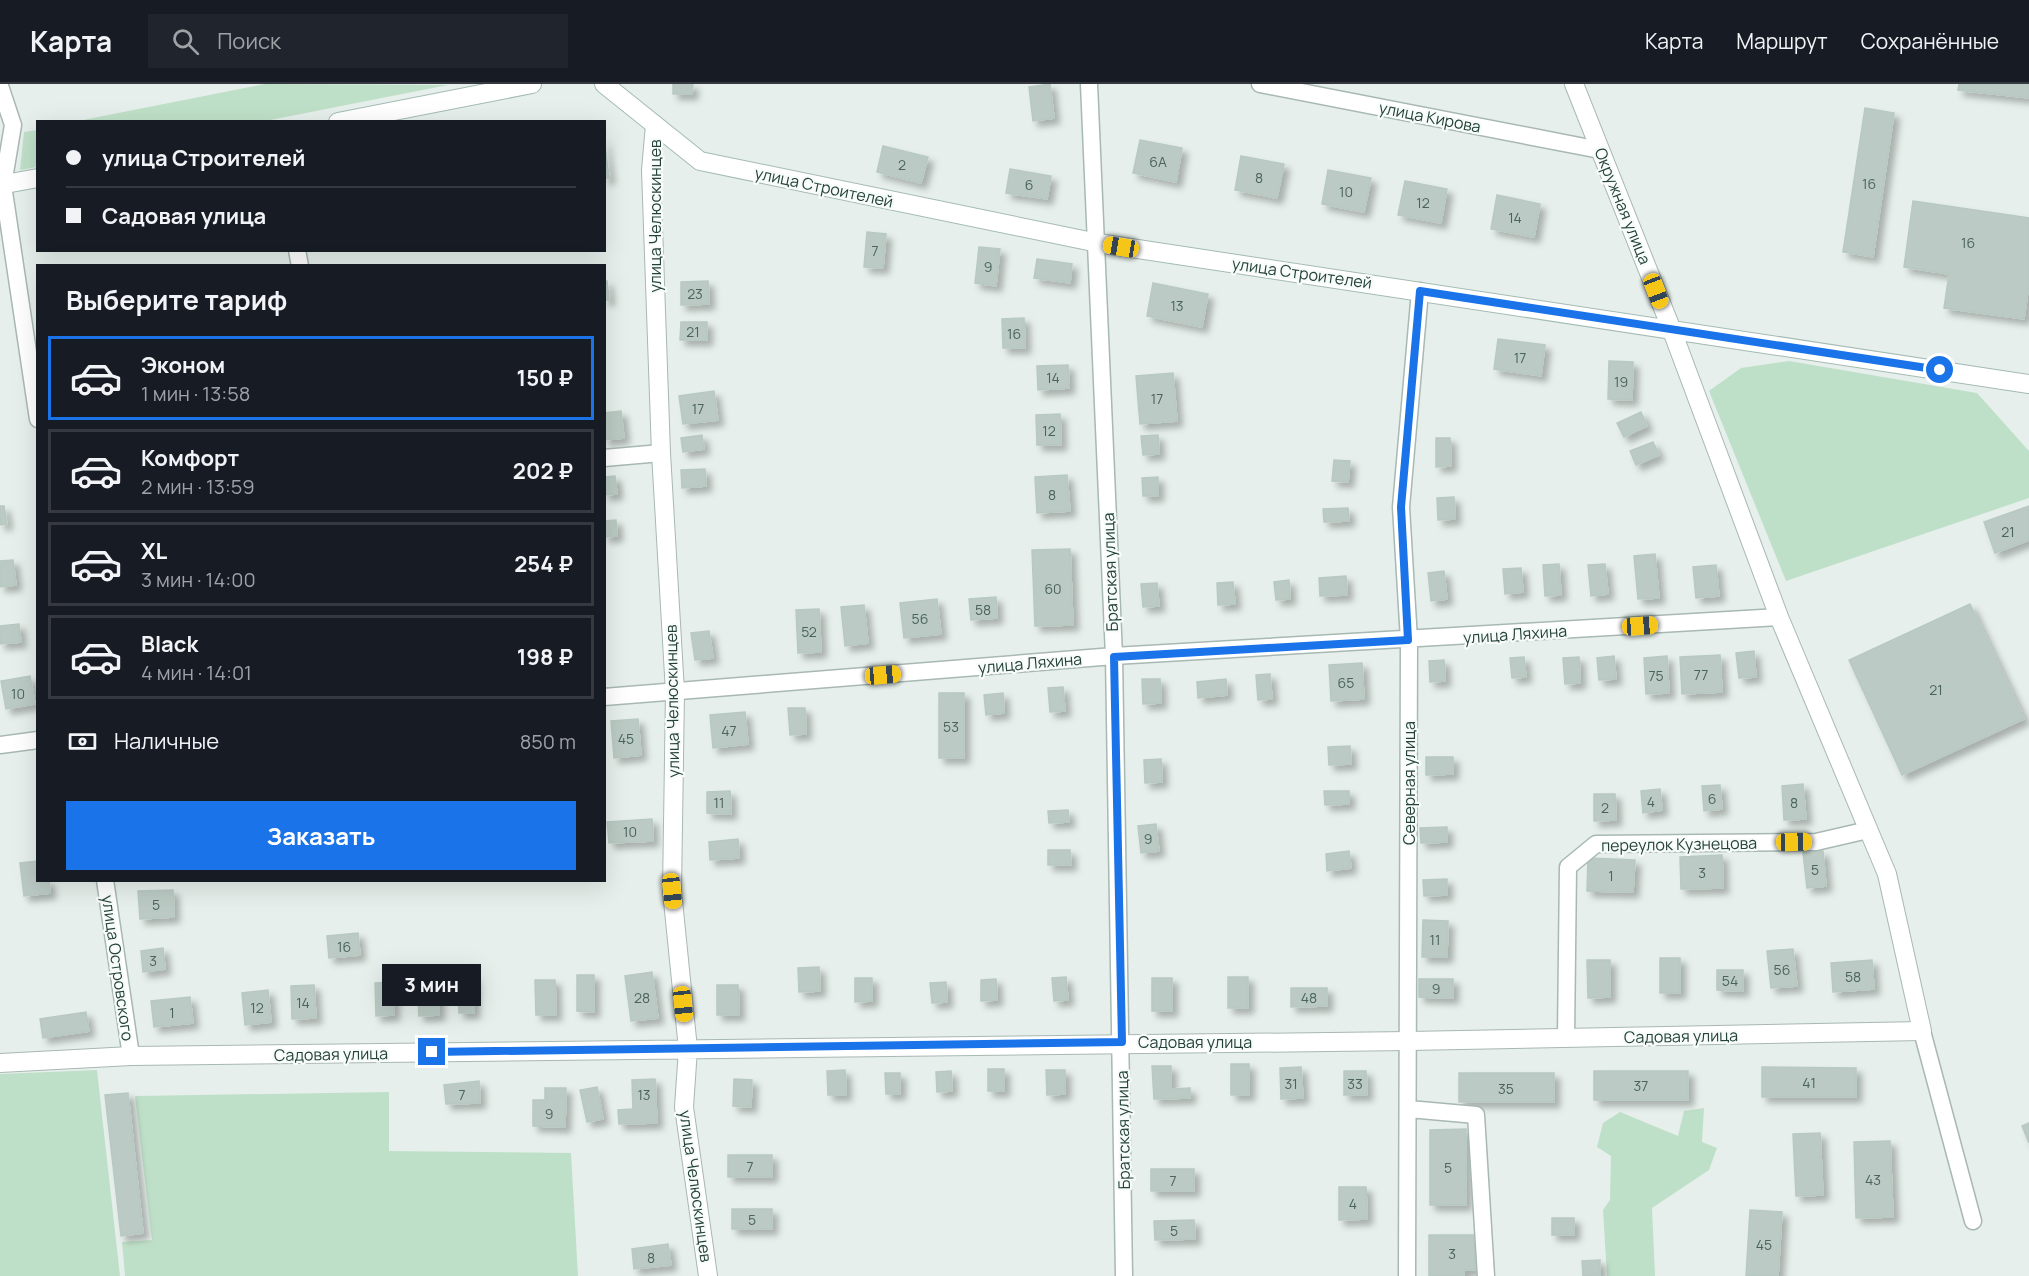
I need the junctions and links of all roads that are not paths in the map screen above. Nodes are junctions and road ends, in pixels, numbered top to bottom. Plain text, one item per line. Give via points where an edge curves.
1 (532, 84) edge
2 (604, 84) edge
3 (1089, 84) edge
4 (1260, 84) edge
5 (1574, 84) edge
6 (0, 86) edge
7 (473, 90) edge
8 (346, 120) edge
9 (655, 125) junction
10 (1600, 150) junction
11 (36, 178) edge
12 (2, 185) edge
13 (1098, 243) junction
14 (1420, 291) junction
15 (1671, 328) junction
16 (2029, 384) edge
17 (36, 406) edge
18 (661, 453) junction
19 (606, 458) edge
20 (1779, 617) junction
21 (1408, 640) junction
22 (1114, 657) junction
23 (675, 692) junction
24 (606, 697) edge
25 (36, 740) edge
26 (0, 745) edge
27 (1868, 830) junction
28 (105, 882) edge
29 (1922, 1031) junction
30 (1566, 1038) junction
31 (1409, 1041) junction
32 (1122, 1042) junction
33 (688, 1049) junction
34 (130, 1056) junction
35 (0, 1063) edge
36 (1409, 1109) junction
37 (1973, 1221) dead end
38 (708, 1276) edge
39 (1124, 1276) edge
40 (1407, 1276) edge
41 (1486, 1276) edge

1 - 7 street
2 - 9 street, улица Строителей
3 - 13 street, Братская улица
4 - 10 street, улица Кирова
5 - 10 street, Окружная улица
6 - 12 street via 13,125
7 - 8 street
9 - 13 street, улица Строителей via 700,161
9 - 18 street, улица Челюскинцев via 651,170
10 - 15 street, Окружная улица
11 - 12 street
12 - 17 street
13 - 14 street, улица Строителей
13 - 22 street, Братская улица
14 - 15 street, улица Строителей
14 - 21 street, Северная улица via 1401,507
15 - 16 street, улица Строителей
15 - 20 street, Окружная улица
18 - 19 street
18 - 23 street, улица Челюскинцев
20 - 21 street, улица Ляхина
20 - 27 street, Окружная улица
21 - 22 street, улица Ляхина
21 - 31 street, Северная улица
22 - 23 street, улица Ляхина
22 - 32 street, Братская улица
23 - 24 street, улица Ляхина
23 - 33 street, улица Челюскинцев via 672,891
25 - 26 street
27 - 29 street, Окружная улица via 1887,874
27 - 30 street, переулок Кузнецова via 1816,842 1596,844 1568,867
28 - 34 street, улица Островского
29 - 30 street, Садовая улица
29 - 37 street
30 - 31 street, Садовая улица
31 - 32 street, Садовая улица
31 - 36 street, Северная улица
32 - 33 street, Садовая улица
32 - 39 street, Братская улица
33 - 34 street, Садовая улица
33 - 38 street, улица Челюскинцев via 684,1107
34 - 35 street, Садовая улица
36 - 40 street, Северная улица
36 - 41 street via 1476,1115

